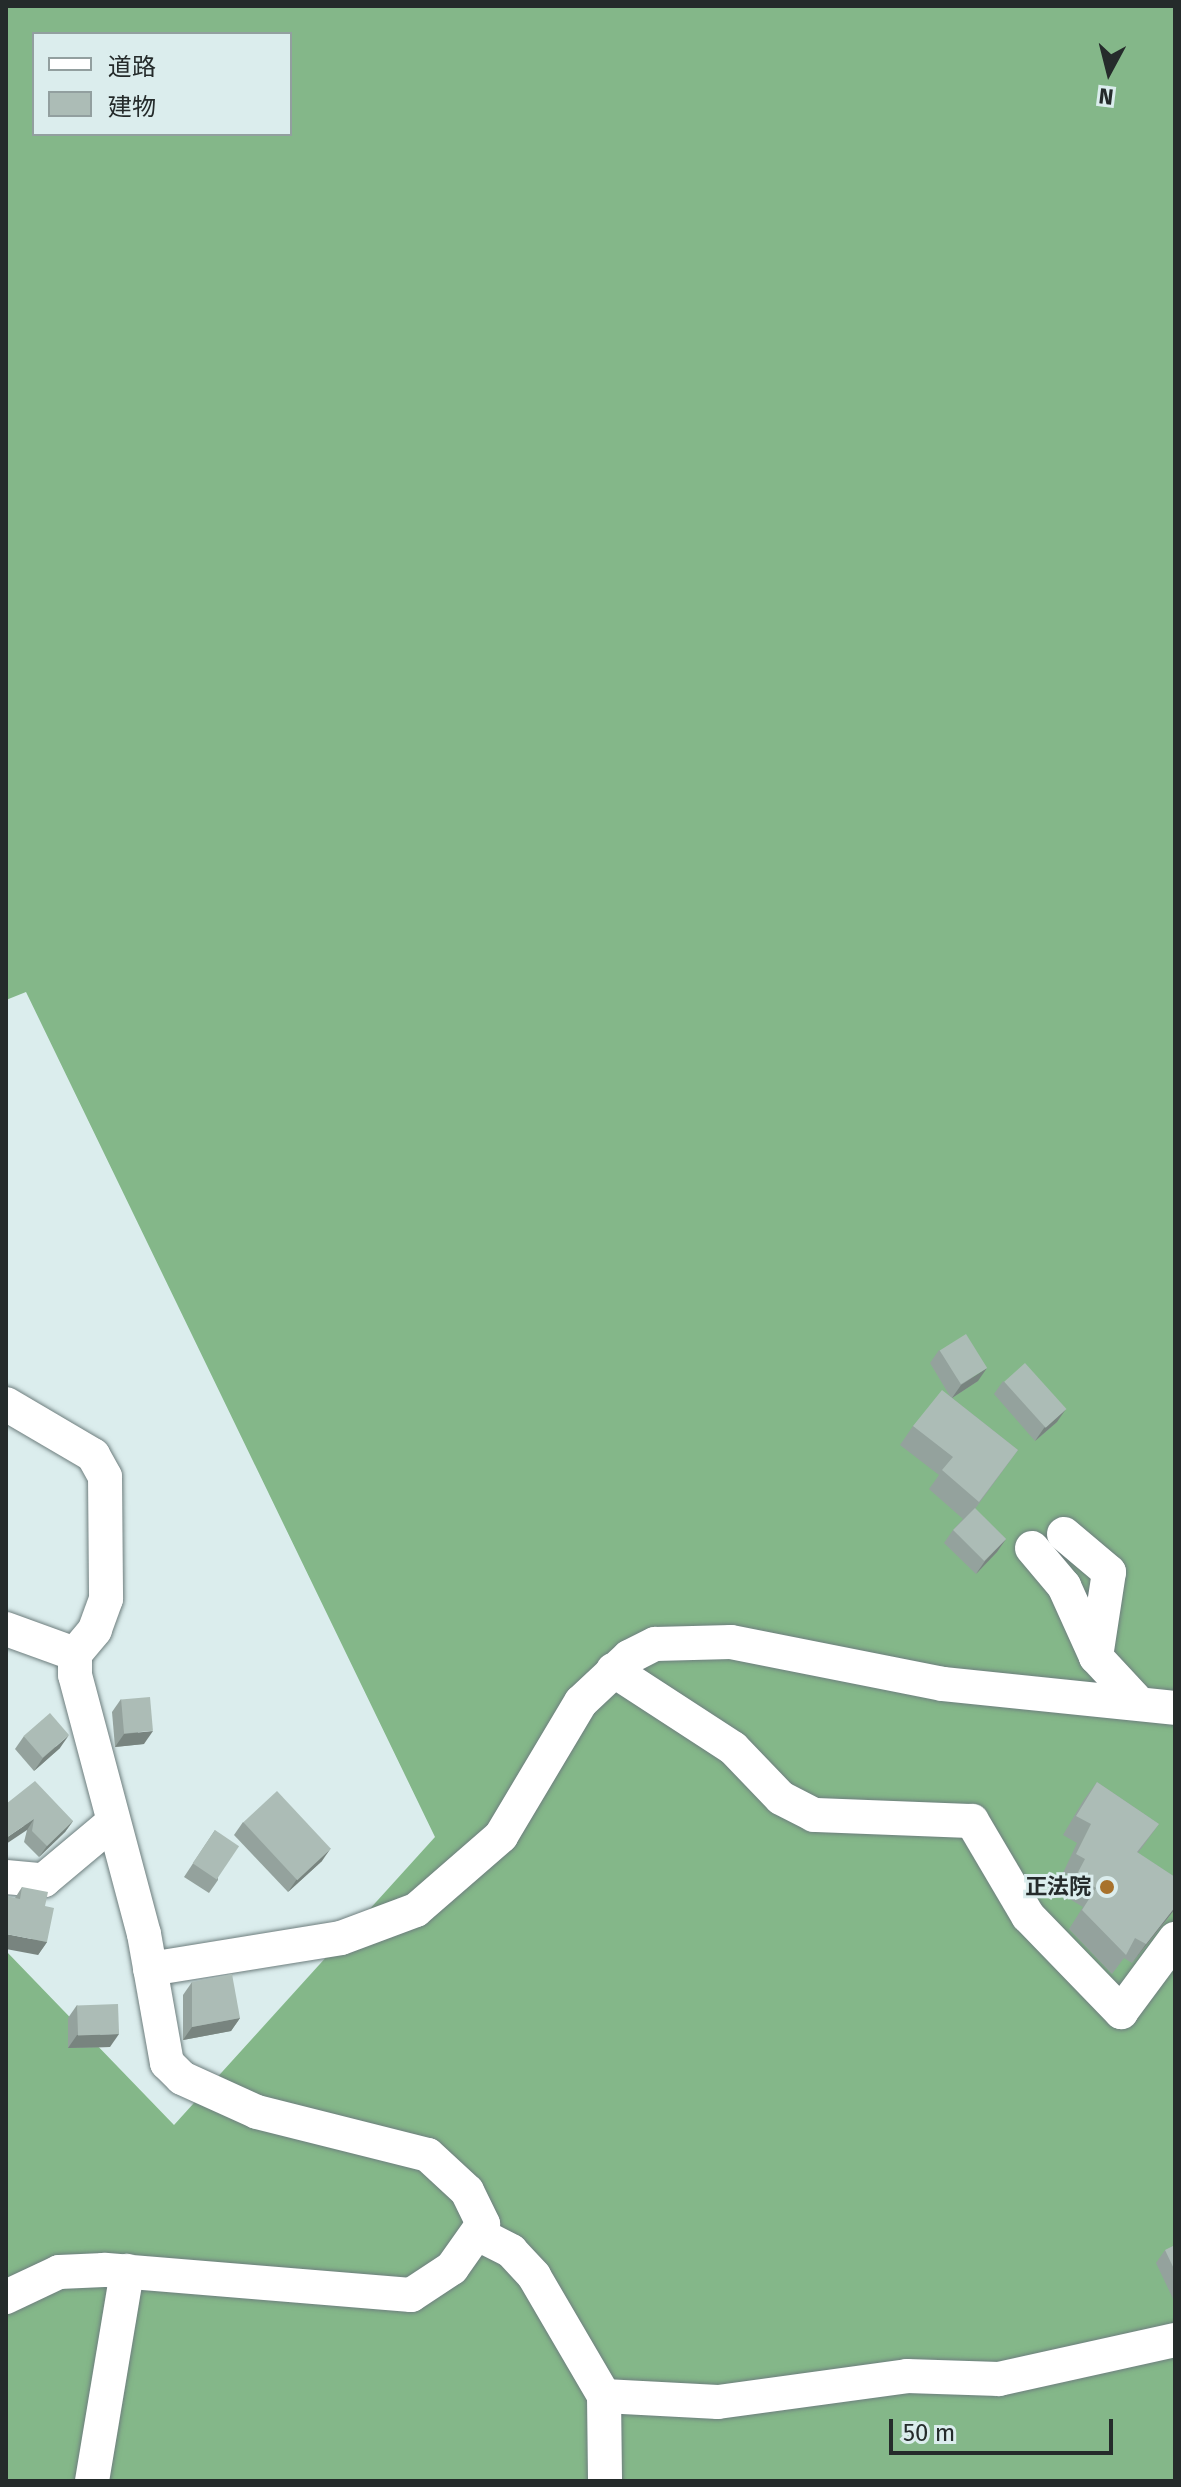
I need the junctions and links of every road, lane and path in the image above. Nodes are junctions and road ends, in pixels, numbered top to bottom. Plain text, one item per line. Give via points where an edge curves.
1 (6, 1404) edge
2 (1064, 1534) dead end
3 (1032, 1548) dead end
4 (6, 1629) edge
5 (75, 1654) junction
6 (1096, 1657) junction
7 (613, 1670) junction
8 (1135, 1699) junction
9 (1175, 1708) edge
10 (113, 1822) junction
11 (6, 1877) edge
12 (1175, 1939) edge
13 (150, 1969) junction
14 (480, 2235) junction
15 (127, 2271) junction
16 (6, 2297) edge
17 (1175, 2340) edge
18 (604, 2396) junction
19 (92, 2481) edge
20 (605, 2481) edge

1 - 5 street via 93,1455 105,1477 106,1599 95,1630
2 - 6 street via 1109,1572
3 - 6 street via 1064,1586
4 - 5 street
5 - 10 street via 79,1701
6 - 8 street
7 - 8 street via 655,1644 718,1642 943,1684
7 - 12 street via 733,1748 781,1798 814,1815 972,1821 1028,1916 1121,2012
7 - 13 street via 581,1702 501,1836 416,1910 341,1938
8 - 9 street
10 - 11 street via 44,1880
10 - 13 street
13 - 14 street via 167,2063 182,2078 316,2132 428,2155 447,2168 481,2213
14 - 15 street via 431,2288 411,2295
14 - 18 street via 511,2251 534,2276
15 - 16 street via 59,2272
15 - 19 street
17 - 18 street via 999,2379 907,2376 718,2402
18 - 20 street

